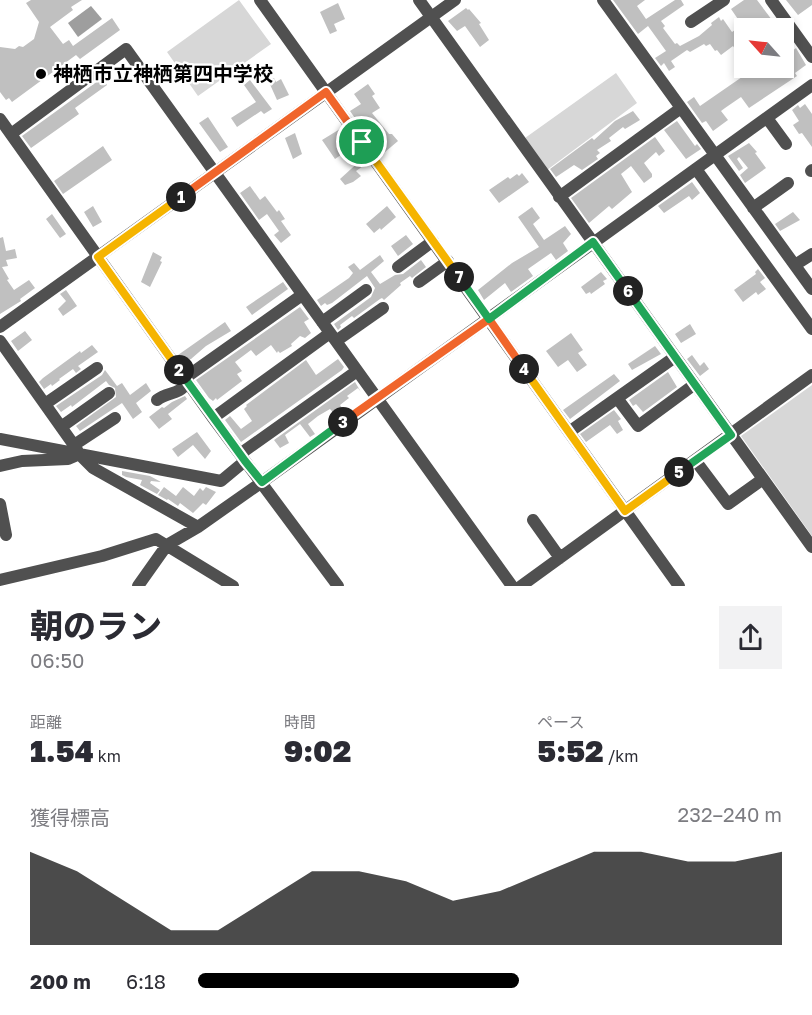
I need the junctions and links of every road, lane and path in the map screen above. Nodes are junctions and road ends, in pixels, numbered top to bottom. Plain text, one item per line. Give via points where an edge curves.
1 (260, 0) edge
2 (419, 0) edge
3 (455, 0) edge
4 (603, 0) edge
5 (724, 0) edge
6 (771, 0) edge
7 (431, 17) junction
8 (691, 22) dead end
9 (812, 57) edge
10 (812, 85) edge
11 (326, 92) junction
12 (681, 108) junction
13 (767, 118) junction
14 (0, 119) edge
15 (10, 134) junction
16 (786, 144) dead end
17 (715, 155) junction
18 (696, 169) junction
19 (215, 173) junction
20 (789, 183) dead end
21 (559, 197) junction
22 (753, 208) junction
23 (433, 241) junction
24 (593, 242) junction
25 (812, 254) edge
26 (98, 257) junction
27 (448, 261) junction
28 (795, 265) junction
29 (398, 267) dead end
30 (419, 282) dead end
31 (812, 289) edge
32 (366, 290) dead end
33 (302, 295) junction
34 (383, 308) dead end
35 (489, 319) junction
36 (322, 322) junction
37 (0, 327) edge
38 (812, 329) edge
39 (333, 337) junction
40 (0, 341) edge
41 (675, 357) junction
42 (97, 368) dead end
43 (357, 371) junction
44 (812, 375) edge
45 (187, 380) junction
46 (695, 384) junction
47 (109, 393) dead end
48 (377, 398) junction
49 (617, 398) junction
50 (157, 400) dead end
51 (45, 404) junction
52 (115, 418) dead end
53 (213, 418) junction
54 (62, 427) junction
55 (569, 432) junction
56 (731, 435) junction
57 (0, 439) edge
58 (76, 450) junction
59 (243, 457) junction
60 (695, 460) junction
61 (0, 466) edge
62 (763, 479) junction
63 (262, 482) junction
64 (0, 504) edge
65 (625, 511) junction
66 (534, 520) dead end
67 (198, 527) junction
68 (6, 535) dead end
69 (167, 545) junction
70 (812, 547) edge
71 (560, 558) junction
72 (2, 582) edge
73 (16, 586) edge
74 (138, 586) edge
75 (233, 586) edge
76 (338, 586) edge
77 (512, 586) edge
78 (521, 586) edge
79 (679, 586) edge

1 - 11 street
2 - 7 street
3 - 7 street
4 - 12 street
5 - 8 street
6 - 9 street
7 - 11 street
7 - 21 street
10 - 13 street
11 - 19 street
11 - 23 street
12 - 17 street
12 - 21 street
13 - 16 street
13 - 17 street
14 - 15 street
15 - 19 street via 126,49
15 - 26 street
17 - 18 street
17 - 22 street
18 - 24 street
18 - 38 street
19 - 26 street
19 - 33 street
20 - 22 street
21 - 24 street
22 - 28 street
23 - 27 street
23 - 29 street
24 - 35 street
24 - 41 street
25 - 28 street
26 - 37 street
26 - 45 street
27 - 30 street
27 - 35 street
28 - 31 street
32 - 36 street
33 - 36 street
33 - 45 street
34 - 39 street
35 - 48 street
35 - 55 street
36 - 39 street
39 - 43 street
39 - 53 street
40 - 51 street
41 - 46 street
41 - 49 street
42 - 51 street
43 - 48 street
43 - 59 street
44 - 56 street
45 - 50 street via 182,390
45 - 53 street
46 - 49 street via 638,426
46 - 56 street
47 - 54 street
48 - 63 street
48 - 77 street
49 - 55 street
51 - 54 street
52 - 58 street
53 - 59 street
54 - 58 street
55 - 65 street
56 - 60 street
56 - 62 street
57 - 58 street
58 - 59 street via 221,481
58 - 61 street via 68,459 22,460
58 - 67 street via 93,468
59 - 63 street
60 - 62 street via 728,504
60 - 65 street
62 - 70 street
63 - 67 street
63 - 76 street
64 - 68 street
65 - 71 street
65 - 79 street
66 - 71 street
67 - 69 street
69 - 72 street via 156,539
69 - 74 street
69 - 75 street
71 - 78 street
72 - 73 street

